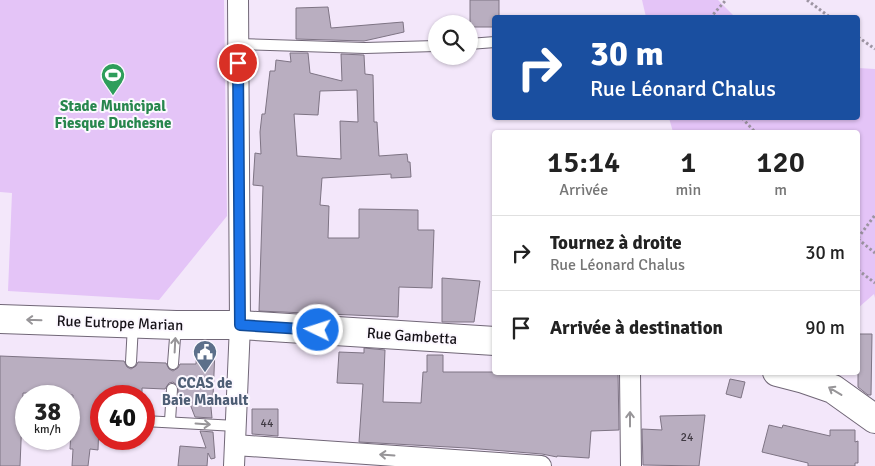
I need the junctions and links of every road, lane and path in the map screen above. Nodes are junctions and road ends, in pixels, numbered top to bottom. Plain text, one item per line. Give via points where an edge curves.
1 (238, 0) edge
2 (807, 0) edge
3 (725, 1) dead end
4 (713, 15) edge
5 (827, 15) edge
6 (860, 38) edge
7 (492, 42) edge
8 (478, 43) edge
9 (238, 44) junction
10 (428, 46) edge
11 (875, 49) edge
12 (744, 120) edge
13 (753, 130) edge
14 (875, 215) edge
15 (860, 235) edge
16 (860, 240) edge
17 (875, 254) edge
18 (860, 272) edge
19 (875, 283) edge
20 (0, 319) edge
21 (133, 324) junction
22 (240, 325) junction
23 (176, 326) junction
24 (492, 341) edge
25 (131, 362) dead end
26 (174, 364) dead end
27 (630, 375) edge
28 (789, 375) edge
29 (172, 389) dead end
30 (875, 419) edge
31 (155, 421) edge
32 (170, 421) junction
33 (236, 435) junction
34 (234, 466) edge
35 (541, 466) edge
36 (630, 466) edge

1 - 9 street
2 - 5 path
3 - 4 path
6 - 11 path
7 - 8 lane
9 - 10 lane via 365,48
9 - 22 street
12 - 13 path
14 - 15 path
16 - 17 path
18 - 19 path
21 -> 20 street, Rue Eutrope Marian
21 - 23 street, Rue Eutrope Marian
21 - 25 lane
22 - 23 street, Rue Eutrope Marian
22 - 24 street, Rue Gambetta
22 - 33 street
26 -> 23 lane
36 -> 27 street
30 -> 28 street via 833,389
29 - 32 lane
31 - 32 lane
32 -> 33 lane
33 - 34 street
35 -> 33 street

